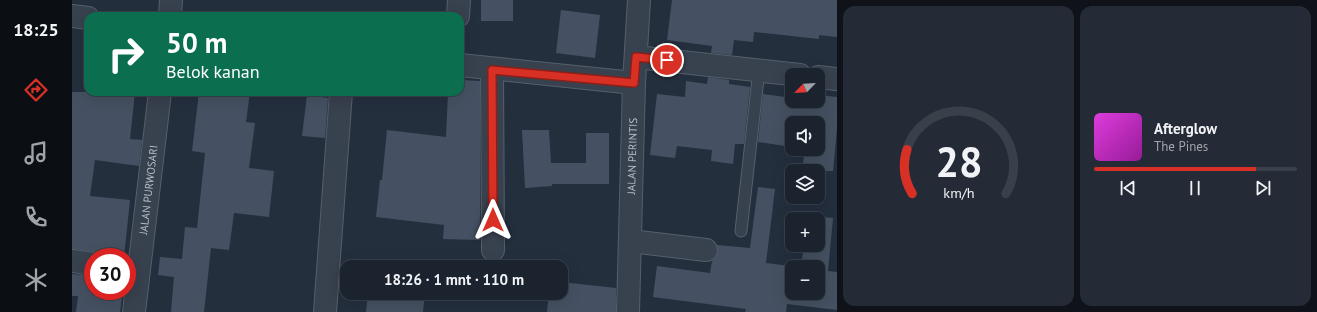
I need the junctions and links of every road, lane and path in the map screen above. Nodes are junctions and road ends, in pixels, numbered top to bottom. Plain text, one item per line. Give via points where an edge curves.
1 (171, 0) edge
2 (460, 0) edge
3 (640, 0) edge
4 (170, 12) edge
5 (458, 12) edge
6 (72, 16) edge
7 (84, 18) edge
8 (636, 57) junction
9 (464, 66) edge
10 (492, 70) junction
11 (760, 70) junction
12 (785, 73) edge
13 (825, 78) edge
14 (837, 79) edge
15 (634, 83) junction
16 (159, 96) edge
17 (341, 96) edge
18 (741, 230) dead end
19 (630, 241) junction
20 (136, 248) edge
21 (493, 250) dead end
22 (706, 250) dead end
23 (72, 261) edge
24 (84, 263) edge
25 (134, 300) edge
26 (134, 312) edge
27 (325, 312) edge
28 (628, 312) edge

1 - 4 street
2 - 5 street
3 - 8 street, JALAN PERINTIS
6 - 7 street
8 - 11 street
8 - 15 street, JALAN PERINTIS
9 - 10 street
10 - 15 street
10 - 21 street
11 - 12 street
11 - 18 lane
13 - 14 street
15 - 19 street, JALAN PERINTIS
16 - 20 street, JALAN PURWOSARI
17 - 27 street
19 - 22 street
19 - 28 street, JALAN PERINTIS
23 - 24 street
25 - 26 street, JALAN PURWOSARI

